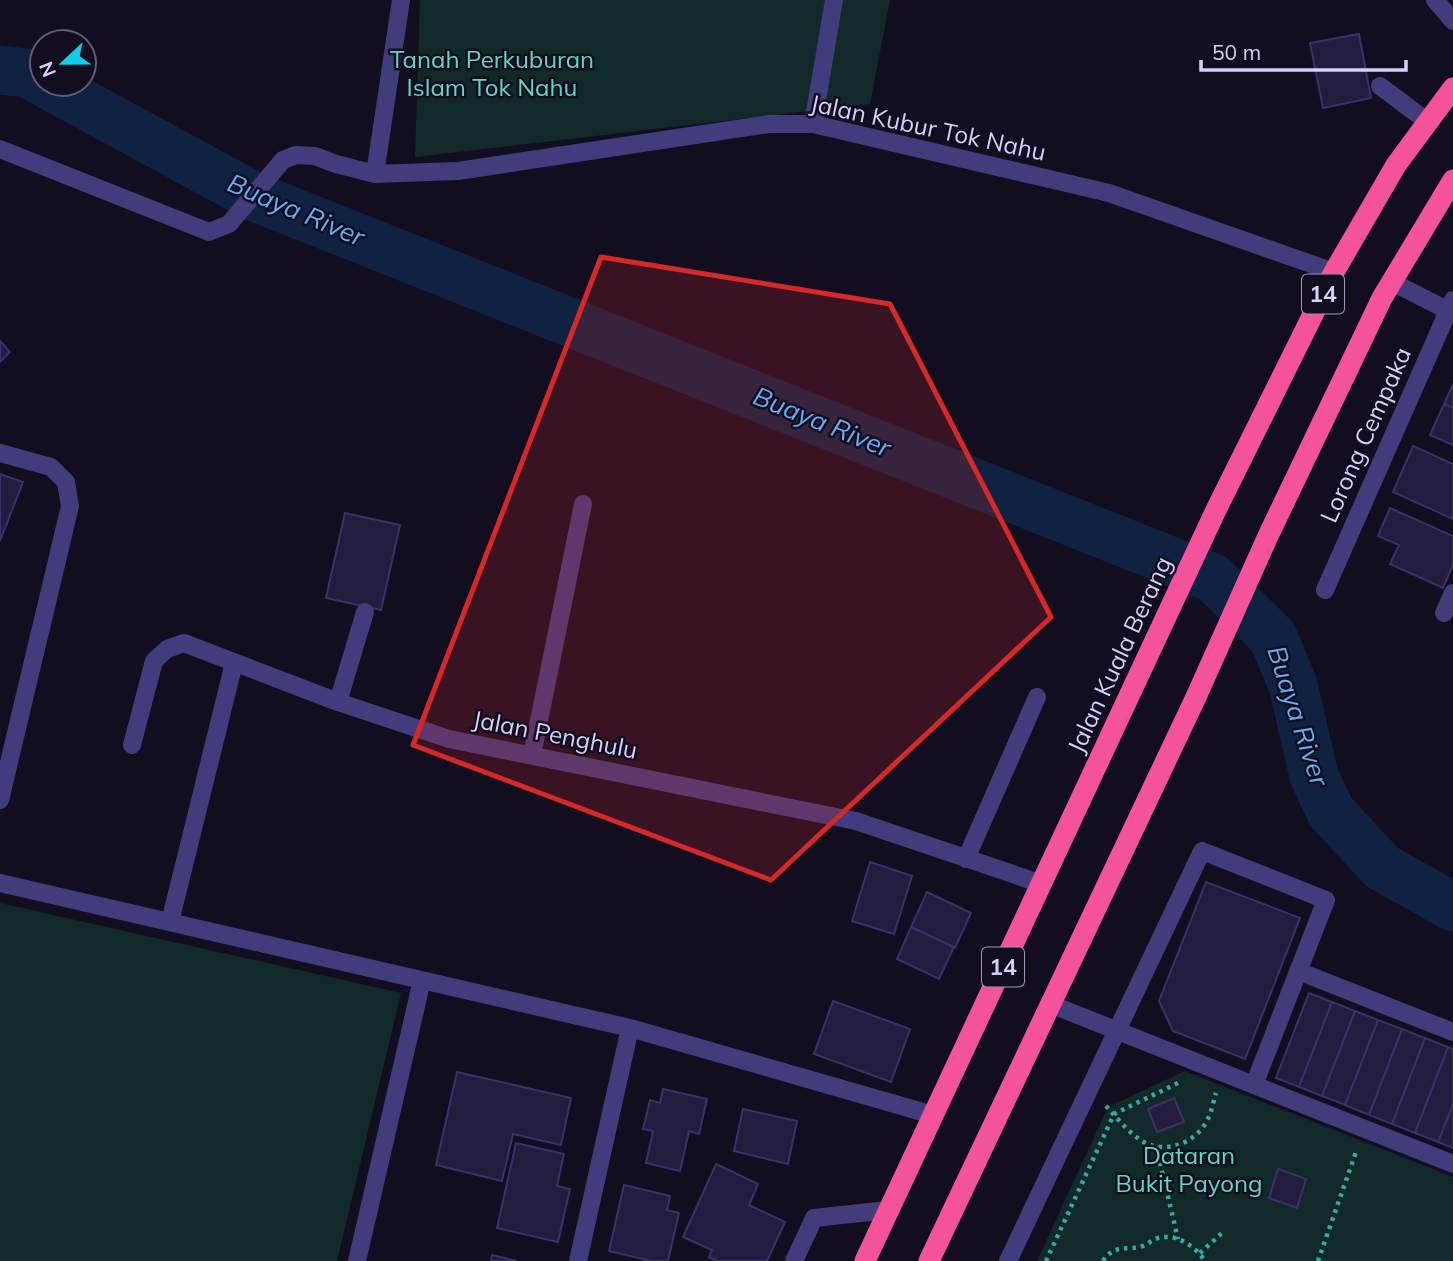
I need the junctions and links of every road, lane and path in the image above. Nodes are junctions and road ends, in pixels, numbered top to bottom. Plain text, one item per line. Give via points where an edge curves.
1 (401, 0) edge
2 (834, 0) edge
3 (1435, 0) edge
4 (1453, 21) edge
5 (1380, 86) dead end
6 (1453, 88) edge
7 (1428, 122) junction
8 (813, 124) junction
9 (0, 149) edge
10 (375, 174) junction
11 (1453, 180) edge
12 (1335, 272) junction
13 (1392, 282) junction
14 (1451, 308) edge
15 (0, 453) edge
16 (583, 504) dead end
17 (1325, 590) dead end
18 (1453, 593) edge
19 (365, 612) dead end
20 (1444, 612) dead end
21 (234, 663) junction
22 (1037, 697) dead end
23 (338, 702) junction
24 (132, 745) dead end
25 (532, 755) junction
26 (0, 800) edge
27 (966, 859) junction
28 (0, 883) edge
29 (1042, 884) junction
30 (170, 922) junction
31 (1298, 971) junction
32 (422, 980) junction
33 (1050, 1004) junction
34 (630, 1028) junction
35 (1116, 1030) junction
36 (1453, 1032) edge
37 (1186, 1079) dead end
38 (1254, 1085) junction
39 (1206, 1088) dead end
40 (1216, 1092) junction
41 (1229, 1097) dead end
42 (1114, 1114) junction
43 (933, 1115) junction
44 (1364, 1129) junction
45 (1156, 1146) junction
46 (1357, 1148) junction
47 (1369, 1153) dead end
48 (1453, 1164) edge
49 (888, 1210) junction
50 (1223, 1233) dead end
51 (1178, 1239) junction
52 (1200, 1253) junction
53 (356, 1261) edge
54 (578, 1261) edge
55 (794, 1261) edge
56 (865, 1261) edge
57 (929, 1261) edge
58 (1008, 1261) edge
59 (1046, 1261) edge
60 (1103, 1261) edge
61 (1205, 1261) edge
62 (1318, 1261) edge

1 - 10 street
2 - 8 street
3 - 4 street
5 - 7 street
6 - 7 highway, Jalan Kuala Berang / 14
7 - 12 highway, Jalan Kuala Berang / 14 via 1396,165
8 - 10 street, Jalan Kubur Tok Nahu via 769,124 458,171
8 - 12 street, Jalan Kubur Tok Nahu via 1109,193
9 - 10 street, Jalan Kubur Tok Nahu via 209,232 229,224 283,160 296,155
11 - 13 highway, 14
12 - 29 highway, Jalan Kuala Berang / 14 via 1215,512
13 - 14 street
13 - 33 highway, 14
14 - 17 street, Lorong Cempaka
15 - 26 street via 51,467 66,482 71,506
16 - 25 street
18 - 20 street
19 - 23 street
21 - 23 street, Jalan Penghulu
21 - 24 street, Jalan Penghulu via 184,643 167,649 154,661
21 - 30 street
22 - 27 street
23 - 25 street, Jalan Penghulu via 449,739
25 - 27 street, Jalan Penghulu via 856,821
27 - 29 street, Jalan Penghulu
28 - 30 street
29 - 43 highway, Jalan Kuala Berang / 14
30 - 32 street
31 - 35 street via 1326,900 1202,850
31 - 36 street
31 - 38 street
32 - 34 street
32 - 53 street
33 - 35 street
33 - 57 highway, 14
34 - 43 street
34 - 54 street
35 - 38 street
35 - 58 street
37 - 42 path
38 - 44 street
39 - 40 path
40 - 41 path
40 - 45 path via 1198,1134 1185,1143
42 - 45 path via 1144,1142
42 - 59 path
43 - 49 highway, Jalan Kuala Berang / 14
44 - 46 path
44 - 48 street
45 - 51 path
46 - 47 path
46 - 62 path
49 - 55 street via 814,1218
49 - 56 highway, Jalan Kuala Berang / 14
50 - 52 path
51 - 52 path
51 - 60 path via 1159,1237 1140,1247 1116,1249
52 - 61 path

